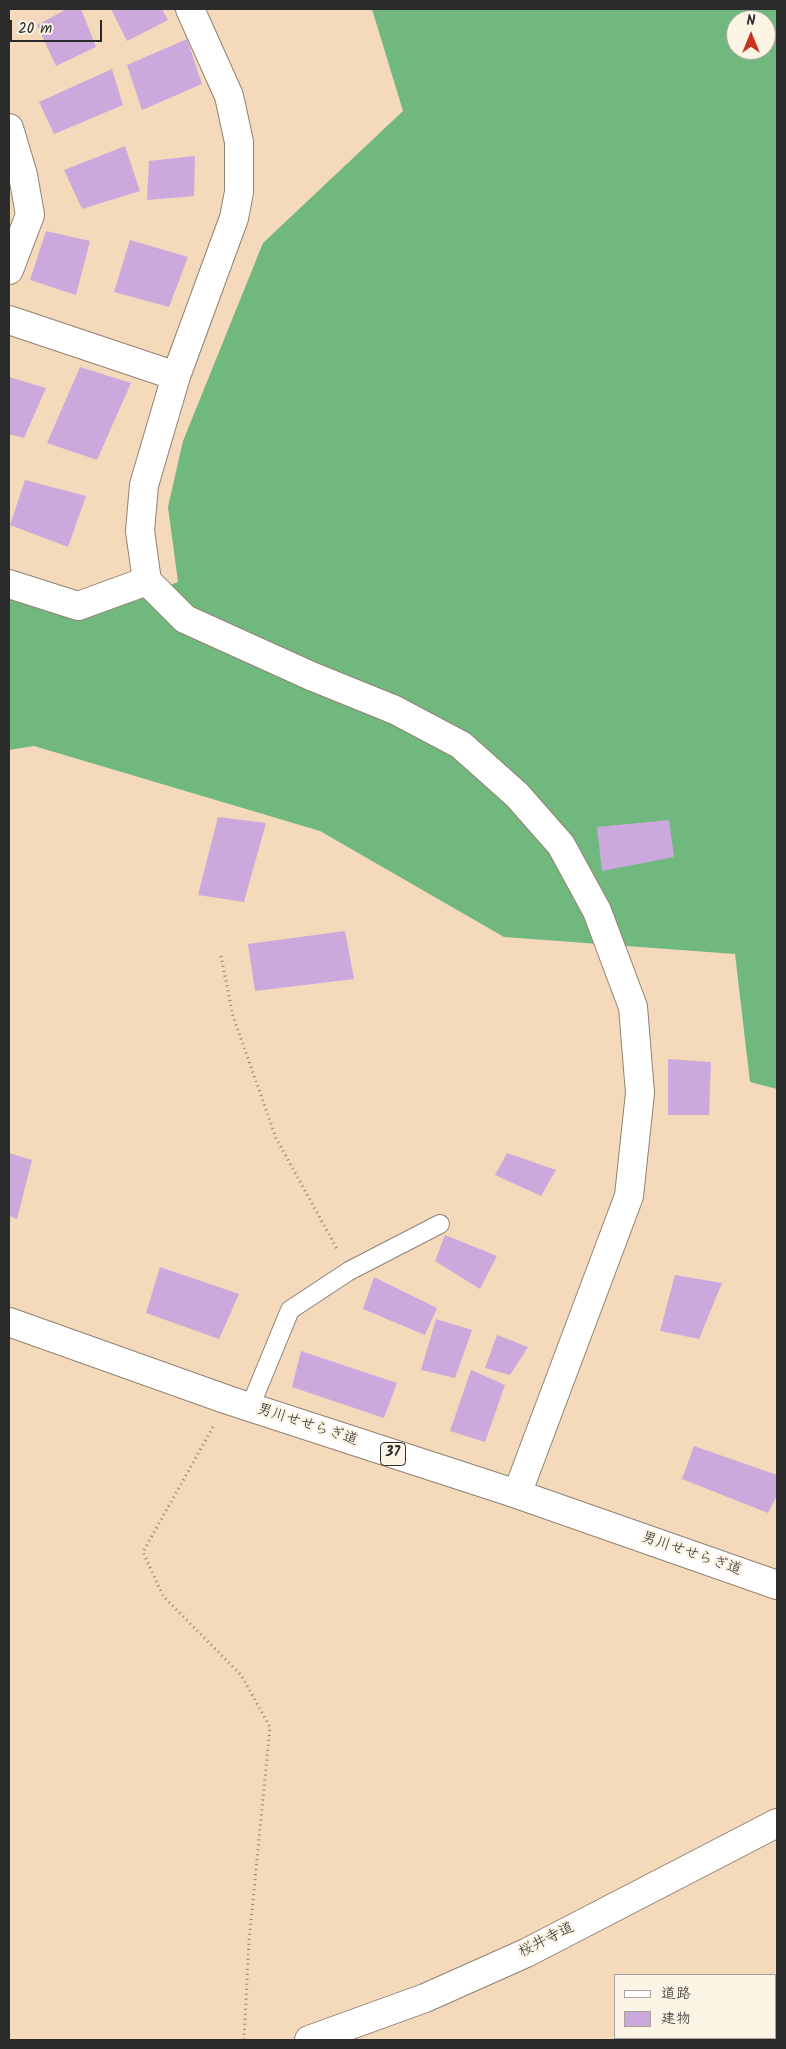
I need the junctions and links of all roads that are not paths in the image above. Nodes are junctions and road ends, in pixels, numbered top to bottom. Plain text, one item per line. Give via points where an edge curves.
1 (190, 9) edge
2 (9, 128) edge
3 (9, 270) edge
4 (9, 320) edge
5 (176, 376) junction
6 (147, 581) junction
7 (9, 584) edge
8 (440, 1224) dead end
9 (9, 1322) edge
10 (239, 1404) junction
11 (516, 1494) junction
12 (777, 1585) edge
13 (777, 1823) edge
14 (309, 2040) edge

1 - 5 street via 229,96 239,142 239,192 234,218
2 - 3 street via 23,175 30,215
4 - 5 street
5 - 6 street via 144,485 140,531
6 - 7 street via 78,606
6 - 11 street via 185,619 395,710 461,745 517,795 561,845 597,911 633,1007 640,1094 628,1196
8 - 10 lane via 349,1271 290,1310
9 - 10 street, 男川せせらぎ道 / 37
10 - 11 street, 男川せせらぎ道 / 37
11 - 12 street, 男川せせらぎ道 / 37
13 - 14 street, 桜井寺道 via 526,1953 425,1998

